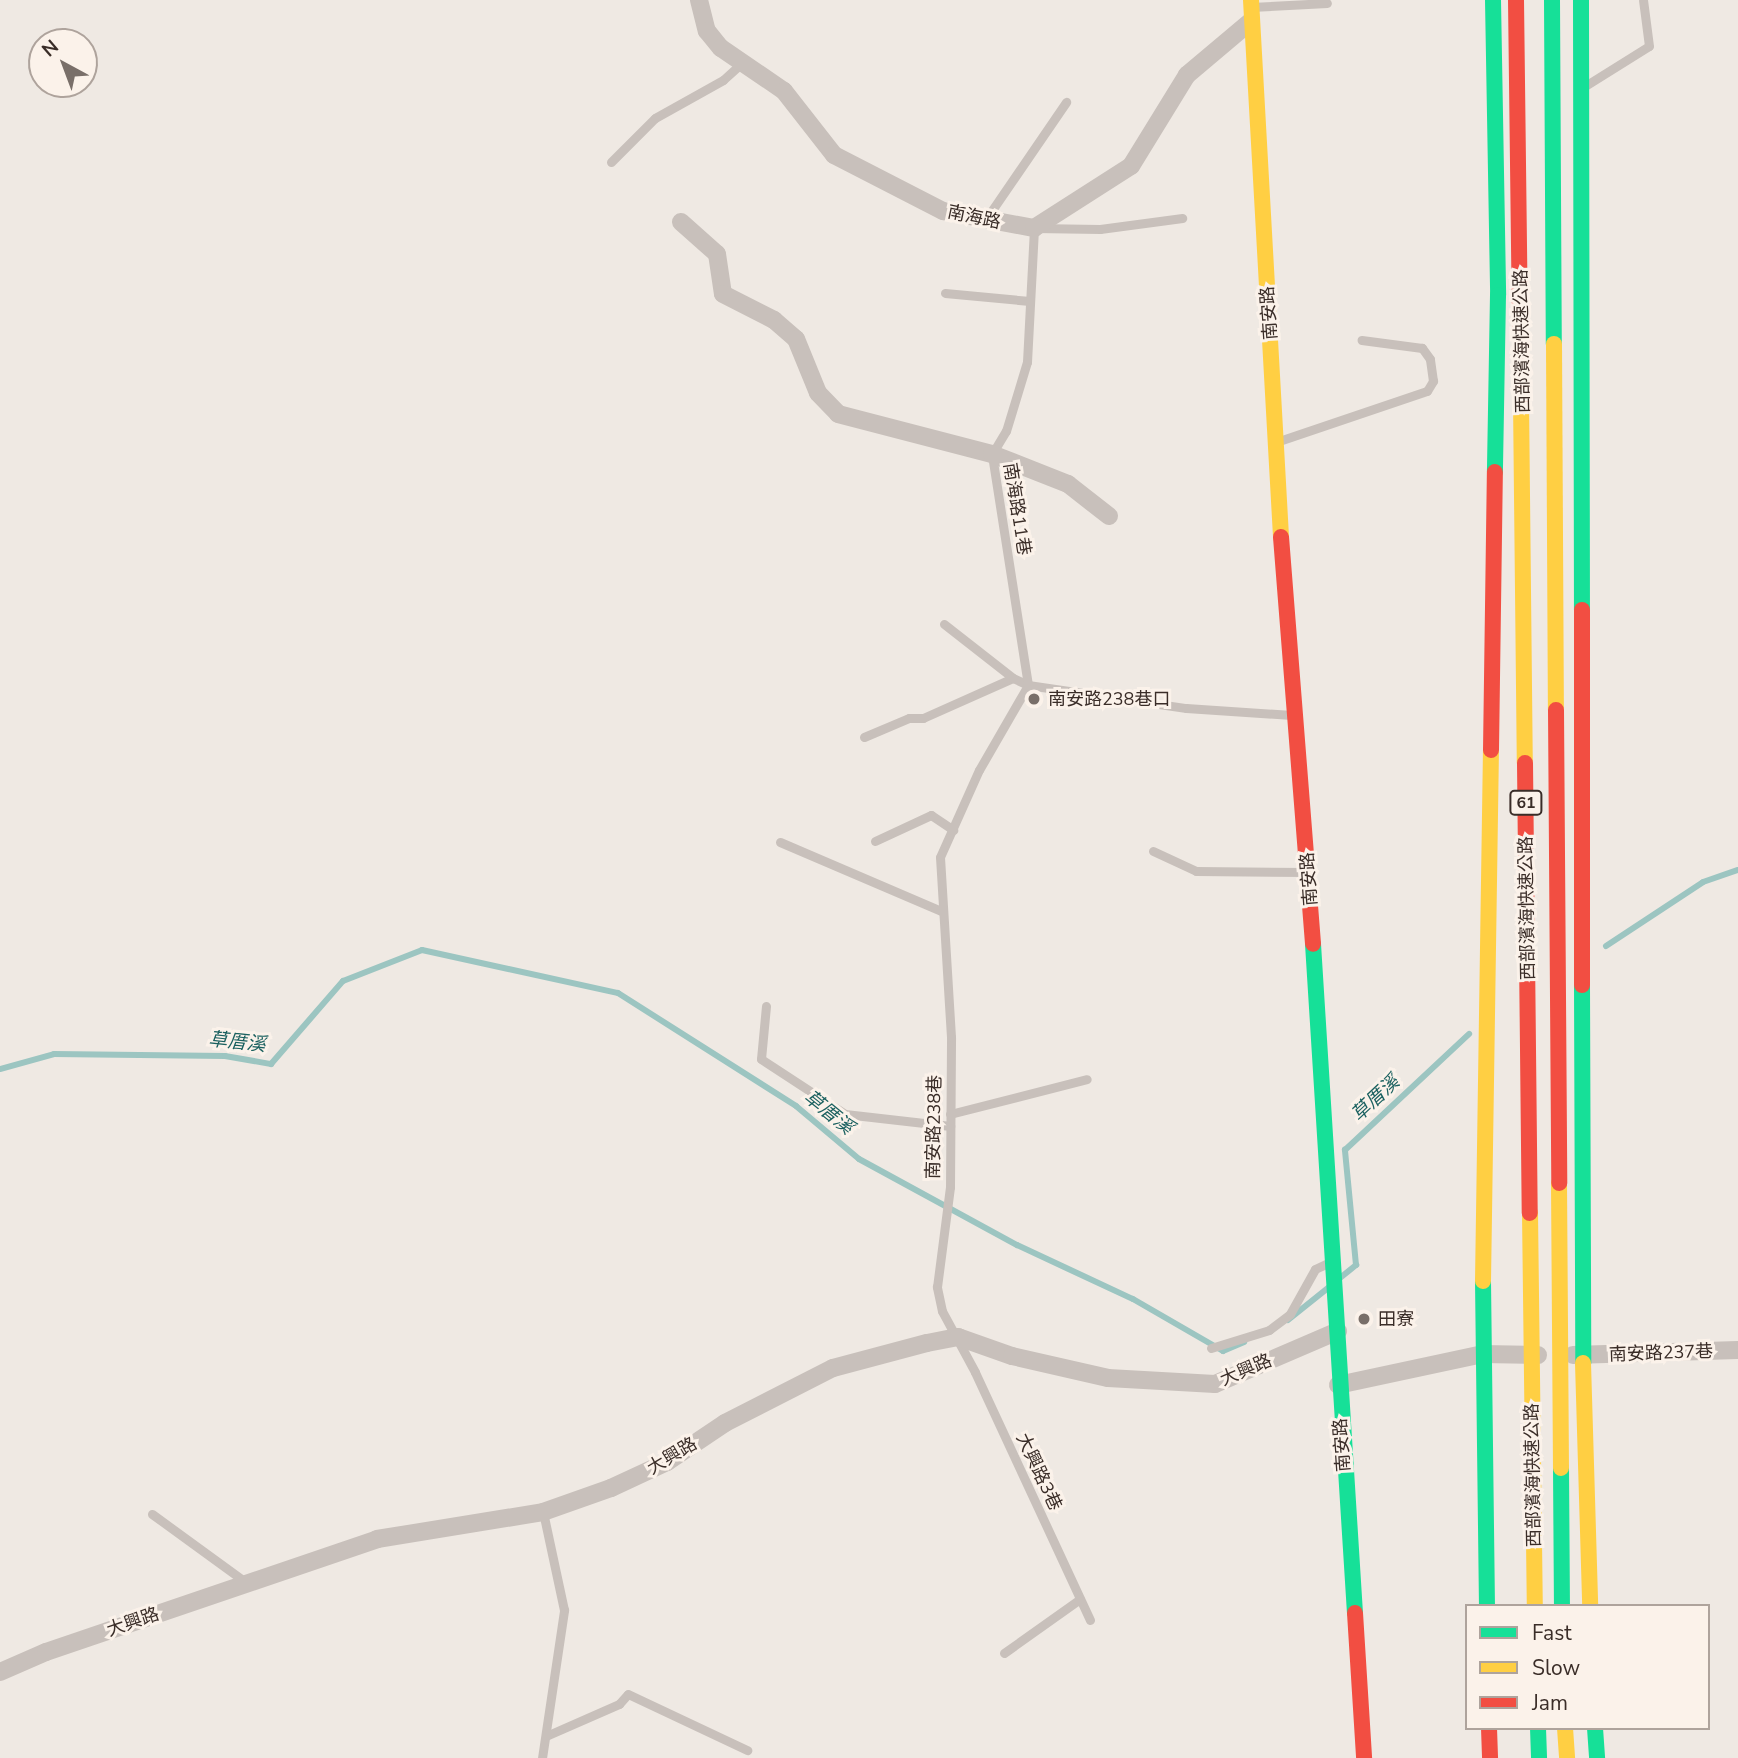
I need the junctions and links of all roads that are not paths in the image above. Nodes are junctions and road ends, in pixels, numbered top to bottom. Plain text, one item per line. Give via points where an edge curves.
1 (699, 0) edge
2 (1493, 0) edge
3 (1516, 0) edge
4 (1552, 0) edge
5 (1581, 0) edge
6 (1643, 0) edge
7 (1327, 3) dead end
8 (1251, 10) edge
9 (741, 64) junction
10 (1583, 87) junction
11 (1066, 102) dead end
12 (611, 162) dead end
13 (1182, 218) dead end
14 (985, 221) junction
15 (681, 222) dead end
16 (1034, 228) junction
17 (945, 293) dead end
18 (1030, 301) junction
19 (1362, 340) dead end
20 (1277, 441) junction
21 (992, 454) junction
22 (1109, 516) dead end
23 (944, 624) dead end
24 (1013, 678) junction
25 (1028, 685) junction
26 (1293, 715) junction
27 (864, 737) dead end
28 (953, 830) junction
29 (875, 841) dead end
30 (780, 842) dead end
31 (1153, 851) dead end
32 (1309, 872) junction
33 (941, 911) junction
34 (766, 1006) dead end
35 (1087, 1079) dead end
36 (950, 1114) junction
37 (950, 1126) junction
38 (1331, 1262) junction
39 (1338, 1331) junction
40 (958, 1338) junction
41 (1211, 1348) dead end
42 (1738, 1350) edge
43 (1482, 1354) junction
44 (1583, 1355) junction
45 (1338, 1385) junction
46 (543, 1512) junction
47 (152, 1514) dead end
48 (248, 1584) junction
49 (1080, 1599) junction
50 (1487, 1604) edge
51 (1535, 1604) edge
52 (1562, 1604) edge
53 (1590, 1604) edge
54 (1090, 1620) dead end
55 (1004, 1653) dead end
56 (0, 1672) edge
57 (1489, 1730) edge
58 (1538, 1730) edge
59 (1565, 1730) edge
60 (1595, 1730) edge
61 (546, 1736) junction
62 (747, 1750) dead end
63 (542, 1758) edge
64 (1364, 1758) edge
65 (1490, 1758) edge
66 (1539, 1758) edge
67 (1567, 1758) edge
68 (1597, 1758) edge

1 - 9 street, 南海路 via 707,31
2 - 43 main road via 1498,295
3 - 51 main road, 西部濱海快速公路 / 61, bridge
4 - 52 main road, 西部濱海快速公路 / 61, bridge
5 - 10 main road
6 - 10 lane via 1650,46
7 - 8 lane
8 - 16 street via 1187,75 1131,166
8 - 20 main road, 南安路
9 - 12 lane via 723,80 656,118
9 - 14 street, 南海路 via 783,91 834,155 943,211
10 - 44 main road
11 - 14 lane
13 - 16 lane via 1100,229
14 - 16 street, 南海路
15 - 21 street via 717,254 723,293 774,320 796,339 818,393 838,414
16 - 18 lane, 南海路11巷
17 - 18 lane
18 - 21 lane, 南海路11巷 via 1027,362 1006,430
19 - 20 lane via 1422,348 1430,359 1433,381 1427,391
20 - 26 main road, 南安路
21 - 22 street via 1068,484
21 - 25 lane, 南海路11巷
23 - 24 lane
24 - 25 lane
24 - 27 lane via 923,718 909,718
25 - 26 lane via 1186,708
25 - 28 lane, 南安路238巷 via 979,770
26 - 32 main road, 南安路
28 - 29 lane via 931,815
28 - 33 lane, 南安路238巷 via 940,857
30 - 33 lane
31 - 32 lane via 1196,871
32 - 38 main road, 南安路
33 - 36 lane, 南安路238巷 via 951,1037
34 - 37 lane via 761,1059 835,1108 845,1114
35 - 36 lane
36 - 37 lane, 南安路238巷
37 - 40 lane, 南安路238巷 via 950,1187 937,1287 942,1311
38 - 39 main road, 南安路
38 - 41 lane via 1315,1269 1290,1314 1269,1331
39 - 40 street, 大興路 via 1215,1384 1108,1378
39 - 45 main road, 南安路
40 - 46 street, 大興路 via 833,1368 725,1423 667,1462
40 - 49 lane, 大興路3巷
42 - 44 street, 南安路237巷
43 - 44 street, 南安路237巷
43 - 45 street, 南安路237巷
43 - 50 main road
44 - 53 main road
45 - 64 main road, 南安路
46 - 48 street, 大興路 via 377,1539
46 - 61 lane via 564,1610
47 - 48 lane
48 - 56 street, 大興路
49 - 54 lane, 大興路3巷
49 - 55 lane
57 - 65 main road
58 - 66 main road
59 - 67 main road
60 - 68 main road
61 - 62 lane via 619,1704 628,1694
61 - 63 lane

